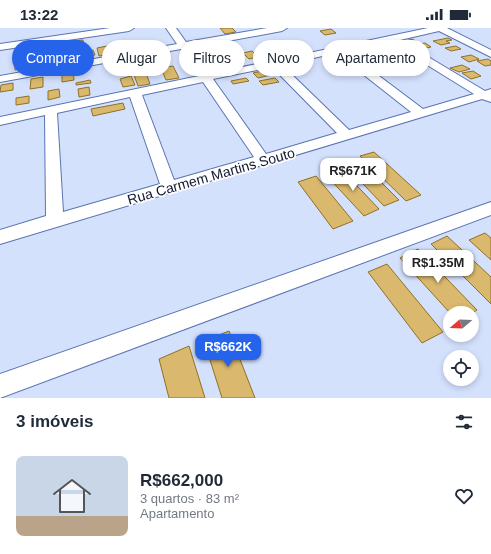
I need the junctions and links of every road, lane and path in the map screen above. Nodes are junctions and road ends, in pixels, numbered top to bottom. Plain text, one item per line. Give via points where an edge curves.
1 (129, 28) edge
2 (172, 28) edge
3 (282, 28) edge
4 (440, 28) edge
5 (392, 39) junction
6 (179, 40) edge
7 (216, 40) edge
8 (387, 40) edge
9 (179, 47) edge
10 (0, 48) edge
11 (491, 54) edge
12 (253, 68) edge
13 (287, 76) edge
14 (372, 76) edge
15 (206, 78) junction
16 (0, 79) edge
17 (135, 94) junction
18 (489, 96) edge
19 (51, 110) junction
20 (422, 114) junction
21 (0, 121) edge
22 (348, 136) junction
23 (263, 160) junction
24 (169, 188) junction
25 (491, 208) edge
26 (55, 221) junction
27 (0, 237) edge
28 (0, 386) edge

1 - 10 street
2 - 6 street
3 - 7 street
4 - 5 street
4 - 11 street
5 - 8 street
5 - 18 street
9 - 16 street
12 - 15 street
13 - 22 street
14 - 20 street
15 - 17 street
15 - 23 street
17 - 19 street
17 - 24 street
18 - 20 street, Rua Carmem Martins Souto
19 - 21 street
19 - 26 street
20 - 22 street, Rua Carmem Martins Souto
22 - 23 street, Rua Carmem Martins Souto
23 - 24 street, Rua Carmem Martins Souto
24 - 26 street, Rua Carmem Martins Souto
25 - 28 street
26 - 27 street, Rua Carmem Martins Souto

